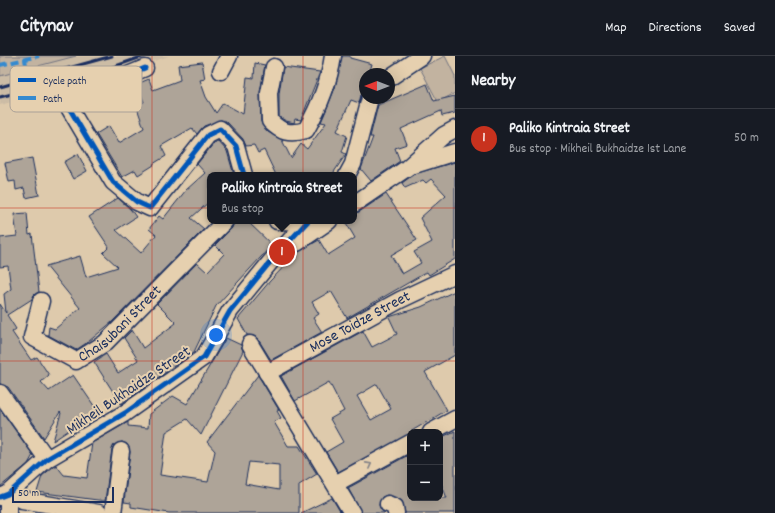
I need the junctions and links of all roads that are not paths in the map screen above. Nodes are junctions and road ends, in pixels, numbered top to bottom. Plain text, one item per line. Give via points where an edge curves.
1 (229, 56) edge
2 (333, 56) edge
3 (422, 56) edge
4 (274, 67) dead end
5 (145, 68) dead end
6 (142, 69) edge
7 (221, 70) dead end
8 (395, 74) edge
9 (368, 104) edge
10 (72, 112) edge
11 (455, 129) edge
12 (455, 152) edge
13 (407, 168) junction
14 (243, 172) edge
15 (349, 172) edge
16 (357, 202) edge
17 (221, 224) edge
18 (306, 224) edge
19 (325, 224) edge
20 (272, 260) junction
21 (455, 274) edge
22 (41, 301) dead end
23 (250, 344) dead end
24 (267, 372) junction
25 (0, 393) edge
26 (455, 419) edge
27 (436, 429) edge
28 (407, 445) edge
29 (121, 451) dead end
30 (47, 460) junction
31 (335, 484) junction
32 (4, 495) edge
33 (8, 513) edge
34 (99, 513) edge
35 (113, 513) edge
36 (352, 513) edge

1 - 7 street
2 - 4 street via 318,109 306,130 298,133 280,131 270,121 269,94
3 - 8 street
5 - 6 street
9 - 15 street
10 - 14 street via 113,182 136,202 150,208 208,135 220,129 236,146
11 - 13 street via 444,135
12 - 13 street
13 - 16 street
17 - 22 street, Chaisubani Street via 105,343 76,361 32,337
18 - 20 street, Mikheil Bukhaidze Street
19 - 20 street
20 - 30 street, Mikheil Bukhaidze Street via 230,311 204,357 125,413
21 - 24 street, Mose Toidze Street via 400,300
23 - 24 street
24 - 31 street
25 - 30 street
26 - 27 street
31 -> 28 street
29 - 35 street
30 - 32 street, Mikheil Bukhaidze Street
31 - 36 street
32 - 33 street
32 - 34 street

